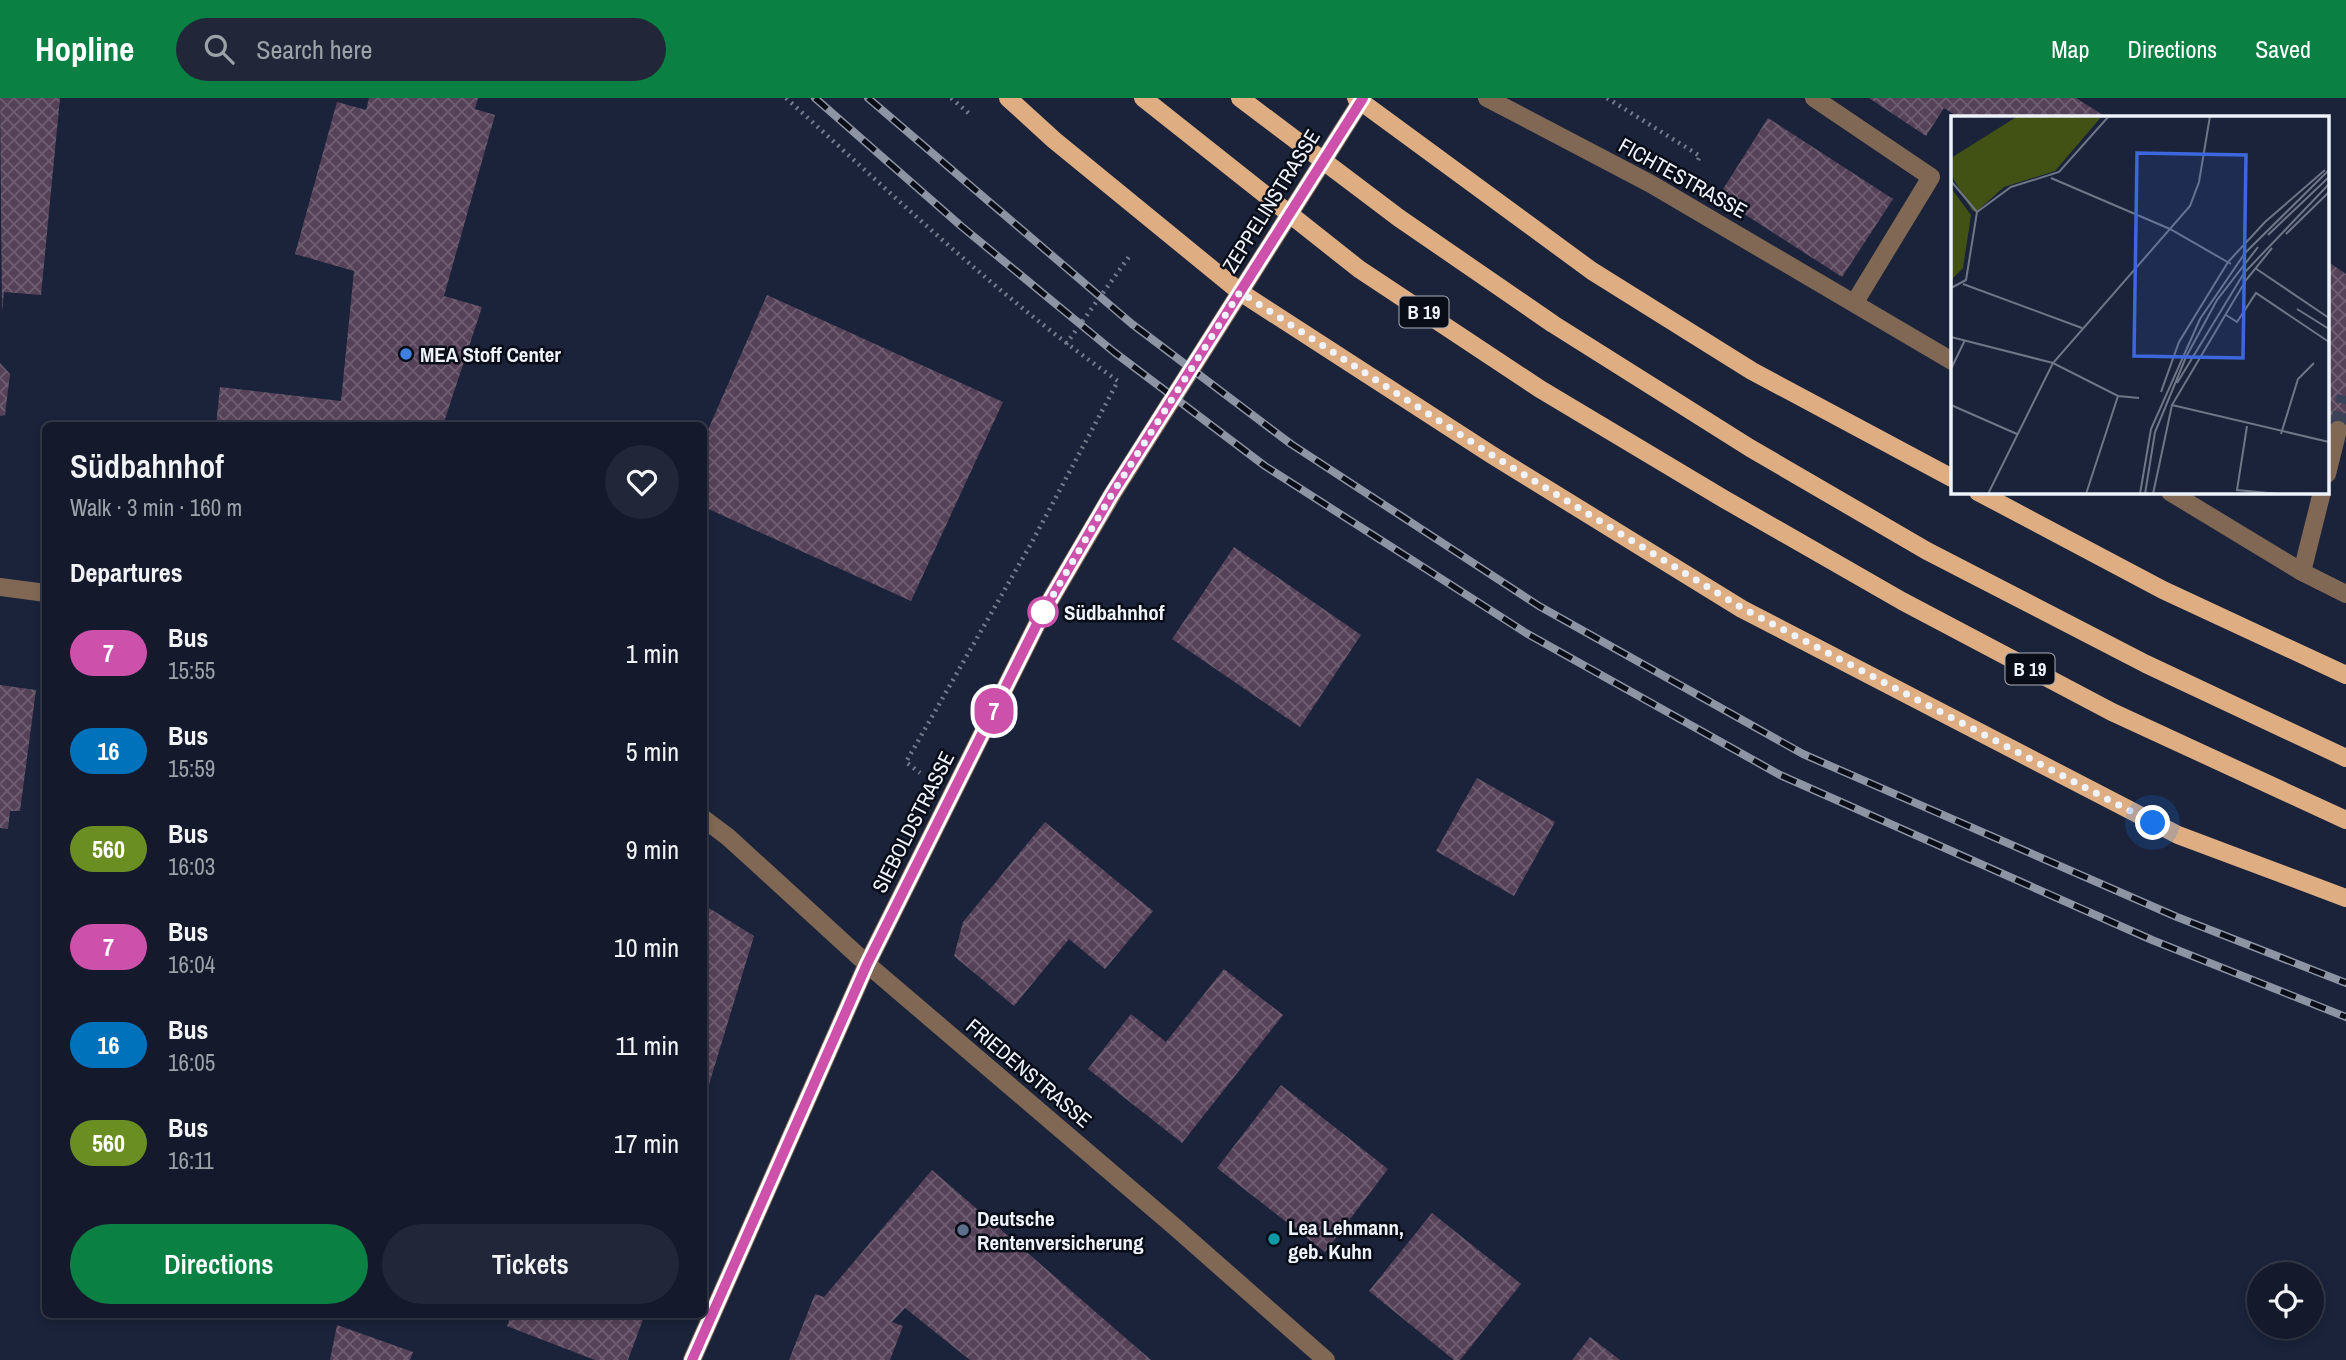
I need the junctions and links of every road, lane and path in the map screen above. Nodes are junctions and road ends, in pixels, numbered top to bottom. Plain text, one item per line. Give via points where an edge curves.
1 (786, 98) edge
2 (1008, 98) edge
3 (1143, 98) edge
4 (1240, 98) edge
5 (1487, 98) edge
6 (1814, 98) edge
7 (1360, 99) edge
8 (1154, 220) junction
9 (1240, 292) junction
10 (1855, 302) junction
11 (1066, 344) junction
12 (1951, 360) edge
13 (2338, 430) tunnel mouth
14 (2328, 470) edge
15 (1951, 477) edge
16 (1982, 494) edge
17 (2173, 494) edge
18 (2322, 494) edge
19 (2302, 572) junction
20 (0, 587) edge
21 (42, 592) edge
22 (2346, 594) edge
23 (2346, 675) edge
24 (2346, 758) edge
25 (951, 797) junction
26 (2346, 820) edge
27 (707, 821) edge
28 (2346, 898) edge
29 (867, 964) junction
30 (692, 1360) edge
31 (1326, 1360) edge

1 - 11 path via 973,268
2 - 8 main road
3 - 26 main road, B 19 via 1359,269 1540,389 1902,601 2112,712
4 - 24 main road via 1399,218 1565,331 1750,448 1939,557 2146,664
5 - 10 street, FICHTESTRASSE via 1651,184
6 - 10 street via 1931,177
7 - 9 street, ZEPPELINSTRASSE
7 - 15 main road via 1592,271 1752,371
8 - 9 main road
8 - 11 path
9 - 25 street, SIEBOLDSTRASSE via 1042,614
9 - 28 main road via 1492,455 1742,608 2178,835
10 - 12 street, FICHTESTRASSE
11 - 25 path via 1118,381 906,762
13 - 14 street
16 - 23 main road via 2162,590
17 - 19 street
18 - 19 street
19 - 22 street
20 - 21 street
25 - 29 street, SIEBOLDSTRASSE
27 - 29 street, FRIEDENSTRASSE
29 - 30 street, SIEBOLDSTRASSE
29 - 31 street, FRIEDENSTRASSE

